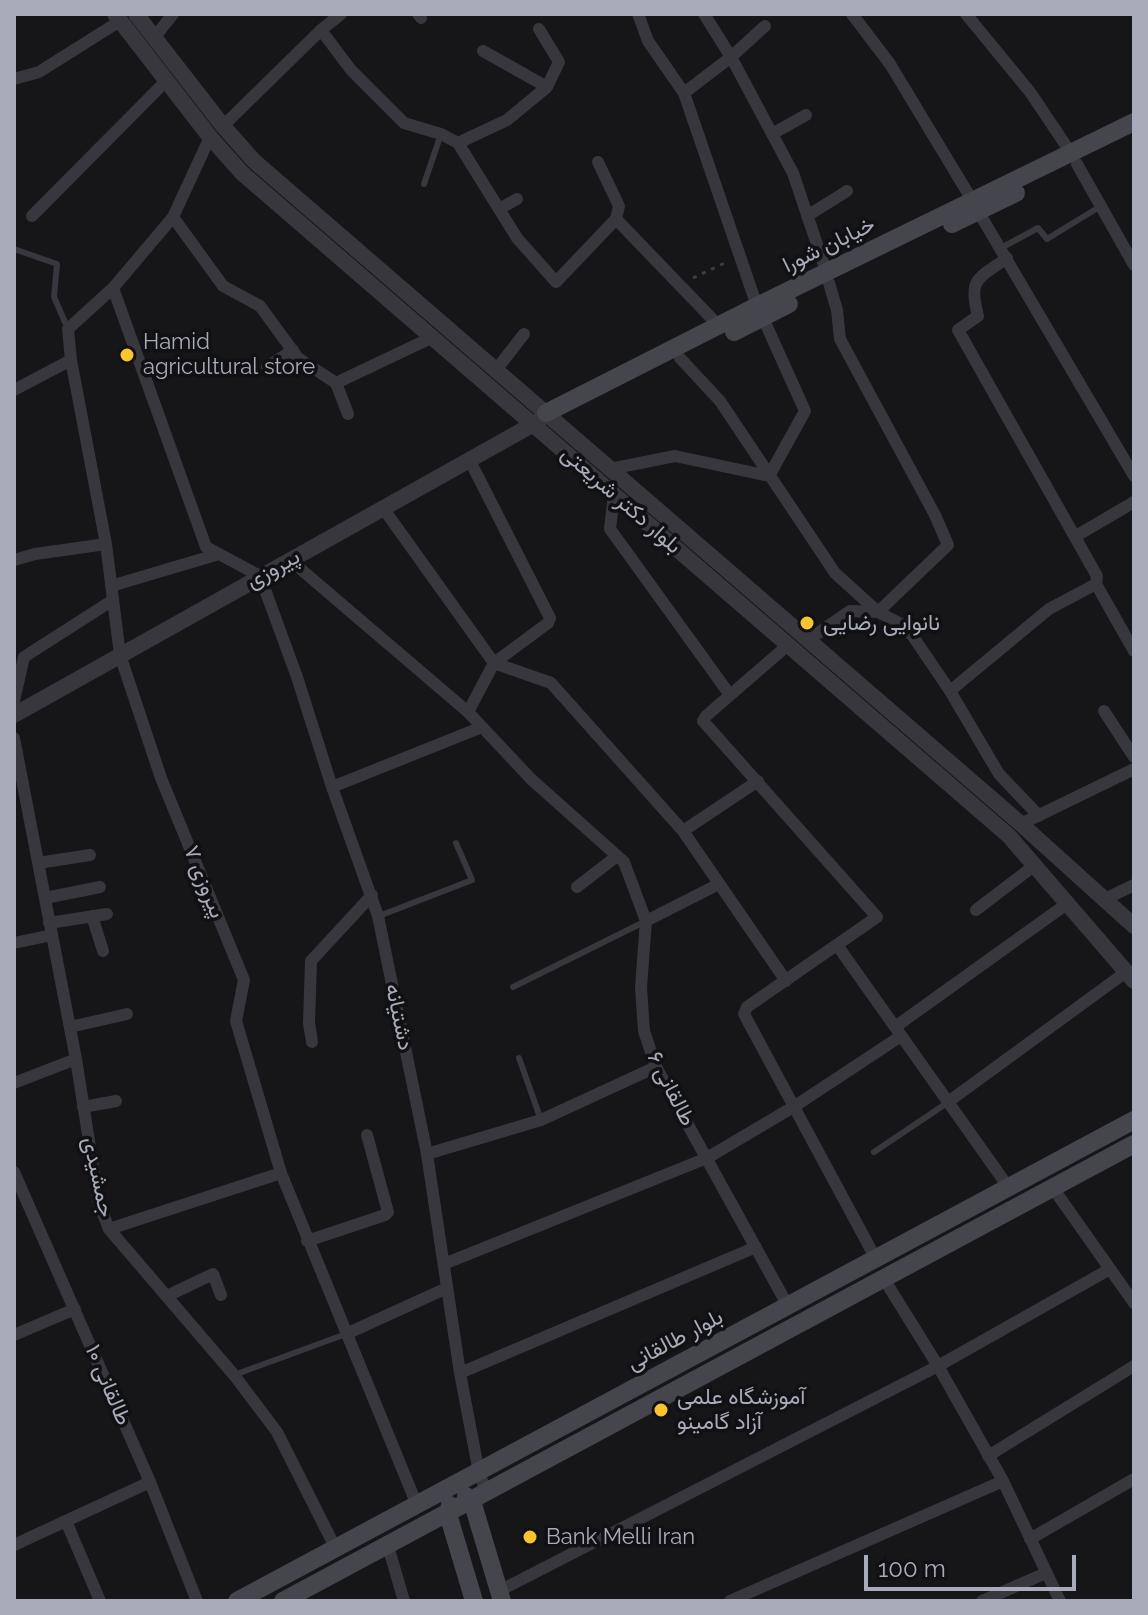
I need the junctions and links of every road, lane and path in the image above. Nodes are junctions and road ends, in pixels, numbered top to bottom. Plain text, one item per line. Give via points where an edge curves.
1 (173, 14) edge
2 (341, 14) edge
3 (638, 14) edge
4 (704, 14) edge
5 (852, 14) edge
6 (966, 14) edge
7 (123, 16) edge
8 (765, 26) dead end
9 (539, 29) dead end
10 (321, 30) junction
11 (154, 38) junction
12 (483, 51) dead end
13 (731, 57) junction
14 (14, 79) edge
15 (166, 81) junction
16 (547, 87) junction
17 (684, 93) junction
18 (806, 115) dead end
19 (1134, 122) edge
20 (216, 132) junction
21 (441, 134) junction
22 (772, 134) junction
23 (1134, 136) edge
24 (458, 143) junction
25 (1074, 158) junction
26 (598, 162) dead end
27 (424, 184) dead end
28 (847, 191) dead end
29 (517, 199) dead end
30 (975, 206) junction
31 (1101, 206) junction
32 (499, 209) junction
33 (32, 216) dead end
34 (807, 216) junction
35 (173, 217) junction
36 (616, 219) junction
37 (14, 249) edge
38 (1004, 253) junction
39 (740, 256) junction
40 (1134, 265) edge
41 (828, 278) junction
42 (679, 284) junction
43 (113, 288) junction
44 (760, 312) junction
45 (719, 326) junction
46 (68, 329) junction
47 (524, 334) dead end
48 (433, 337) junction
49 (293, 350) junction
50 (680, 358) junction
51 (71, 360) junction
52 (267, 367) dead end
53 (496, 370) junction
54 (336, 383) junction
55 (14, 390) edge
56 (348, 414) dead end
57 (546, 420) junction
58 (470, 461) junction
59 (610, 469) junction
60 (769, 476) junction
61 (1134, 476) edge
62 (614, 494) junction
63 (1134, 502) edge
64 (383, 508) junction
65 (660, 523) junction
66 (1076, 536) junction
67 (106, 544) junction
68 (219, 554) junction
69 (14, 560) edge
70 (290, 560) junction
71 (260, 576) junction
72 (1096, 584) junction
73 (112, 593) junction
74 (878, 612) junction
75 (808, 640) junction
76 (788, 645) junction
77 (1134, 651) edge
78 (120, 655) junction
79 (494, 663) junction
80 (950, 691) junction
81 (730, 695) junction
82 (14, 701) edge
83 (1104, 711) dead end
84 (468, 712) junction
85 (14, 715) edge
86 (482, 727) junction
87 (14, 738) edge
88 (1134, 757) edge
89 (1134, 769) edge
90 (999, 774) junction
91 (758, 781) junction
92 (332, 787) junction
93 (983, 790) junction
94 (1039, 816) junction
95 (1021, 824) junction
96 (683, 831) junction
97 (456, 843) dead end
98 (90, 855) dead end
99 (617, 856) junction
100 (38, 863) junction
101 (1035, 865) junction
102 (719, 884) junction
103 (1134, 885) edge
104 (100, 887) dead end
105 (577, 887) dead end
106 (372, 895) junction
107 (45, 898) junction
108 (1103, 900) junction
109 (1068, 903) junction
110 (976, 910) dead end
111 (107, 914) dead end
112 (92, 916) junction
113 (378, 916) junction
114 (646, 921) junction
115 (1134, 926) edge
116 (51, 929) junction
117 (14, 943) edge
118 (837, 945) junction
119 (103, 951) dead end
120 (1131, 972) edge
121 (786, 981) junction
122 (513, 987) dead end
123 (127, 1014) dead end
124 (70, 1027) junction
125 (898, 1032) junction
126 (312, 1042) dead end
127 (519, 1058) dead end
128 (76, 1059) junction
129 (656, 1067) junction
130 (14, 1083) edge
131 (116, 1101) dead end
132 (948, 1102) junction
133 (795, 1106) junction
134 (83, 1107) junction
135 (541, 1120) junction
136 (1134, 1120) edge
137 (367, 1135) dead end
138 (1134, 1144) edge
139 (874, 1152) dead end
140 (427, 1154) junction
141 (707, 1158) junction
142 (14, 1172) edge
143 (281, 1173) junction
144 (1009, 1188) junction
145 (1053, 1188) junction
146 (109, 1229) junction
147 (307, 1241) junction
148 (756, 1247) junction
149 (876, 1259) junction
150 (444, 1264) junction
151 (1110, 1269) junction
152 (884, 1279) junction
153 (447, 1288) junction
154 (221, 1295) dead end
155 (167, 1296) junction
156 (1134, 1303) edge
157 (788, 1306) junction
158 (75, 1309) junction
159 (346, 1334) junction
160 (14, 1335) edge
161 (938, 1366) junction
162 (1134, 1366) edge
163 (460, 1373) junction
164 (234, 1375) junction
165 (549, 1435) junction
166 (560, 1454) junction
167 (988, 1456) junction
168 (479, 1473) junction
169 (1134, 1479) edge
170 (1003, 1481) junction
171 (150, 1482) junction
172 (454, 1487) junction
173 (480, 1497) junction
174 (417, 1505) junction
175 (448, 1514) junction
176 (395, 1516) junction
177 (66, 1521) junction
178 (481, 1528) junction
179 (407, 1535) junction
180 (455, 1536) junction
181 (1030, 1539) junction
182 (14, 1545) edge
183 (388, 1546) junction
184 (336, 1549) junction
185 (1046, 1573) junction
186 (304, 1596) edge
187 (501, 1596) edge
188 (100, 1601) edge
189 (197, 1601) edge
190 (237, 1601) edge
191 (283, 1601) edge
192 (404, 1601) edge
193 (474, 1601) edge
194 (730, 1601) edge
195 (982, 1601) edge
196 (1060, 1601) edge

1 - 11 street
2 - 10 street
3 - 17 street via 648,41
4 - 13 street
5 - 30 street via 890,64
6 - 25 street via 1030,92
7 - 11 street, بلوار دکتر شریعتی
7 - 14 street via 39,72
7 - 15 street, بلوار دکتر شریعتی
8 - 13 street
9 - 16 street via 559,62
10 - 20 street
10 - 21 street via 351,70 404,123
11 - 20 street, بلوار دکتر شریعتی
12 - 16 street
13 - 17 street
13 - 22 street
15 - 20 street, بلوار دکتر شریعتی
15 - 33 street
16 - 24 street via 507,120
17 - 39 street
18 - 22 street
19 - 25 main road, خیابان شورا
20 - 35 street
20 - 48 street, بلوار دکتر شریعتی via 242,173
20 - 53 street, بلوار دکتر شریعتی
21 - 24 street
21 - 27 lane
22 - 34 street via 793,173
23 - 25 main road, خیابان شورا
24 - 32 street
25 - 30 main road, خیابان شورا
25 - 31 street
26 - 36 street via 619,206
28 - 34 street
29 - 32 street
30 - 38 street
30 - 41 main road, خیابان شورا
31 - 38 lane via 1047,239 1038,228
31 - 40 street
32 - 36 street via 556,282
34 - 41 street
35 - 43 street
35 - 49 street via 223,286 260,306
36 - 42 street
37 - 46 lane via 57,264 54,297
38 - 61 street
38 - 66 street via 976,281 972,294 978,316 958,330
39 - 42 path
39 - 44 street
41 - 44 main road, خیابان شورا
41 - 74 street via 840,339 948,545
42 - 45 street
43 - 46 street
43 - 68 street via 206,547
44 - 45 main road, خیابان شورا
44 - 50 main road, خیابان شورا
44 - 60 street via 805,411
45 - 57 main road, خیابان شورا
46 - 51 street, پیروزی ۷
47 - 53 street
48 - 54 street
48 - 57 street, بلوار دکتر شریعتی
49 - 52 street
49 - 54 street
50 - 57 main road, خیابان شورا
50 - 60 street via 720,401
51 - 55 street
51 - 67 street, پیروزی ۷
53 - 57 street, بلوار دکتر شریعتی
54 - 56 street
57 - 58 street, پیروزی
57 - 59 street, بلوار دکتر شریعتی
57 - 62 street, بلوار دکتر شریعتی
58 - 64 street, پیروزی
58 - 79 street via 550,618
59 - 60 street via 675,456
59 - 65 street, بلوار دکتر شریعتی
60 - 74 street via 835,573
62 - 65 street, بلوار دکتر شریعتی
62 - 81 street via 610,529
63 - 66 street
64 - 70 street, پیروزی
64 - 79 street
65 - 75 street, بلوار دکتر شریعتی
65 - 76 street, بلوار دکتر شریعتی
66 - 72 street
67 - 69 street
67 - 73 street, پیروزی ۷
68 - 71 street
68 - 73 street
70 - 71 street, پیروزی
70 - 84 street
71 - 78 street, پیروزی
71 - 92 street, دشتیانه
72 - 77 street
72 - 80 street via 1049,609
73 - 78 street, پیروزی ۷
73 - 82 street via 24,657
74 - 75 street via 850,611
74 - 80 street via 912,635
75 - 93 street, بلوار دکتر شریعتی
76 - 81 street
76 - 101 street, بلوار دکتر شریعتی via 1009,836
78 - 85 street, پیروزی
78 - 143 street, پیروزی ۷ via 161,778 244,980 236,1021
79 - 84 street
79 - 96 street via 551,683
80 - 90 street
81 - 91 street via 703,721
83 - 88 street
84 - 86 street
86 - 92 street
86 - 99 street
87 - 100 street, جمشیدی
89 - 94 street
90 - 93 street
90 - 94 street
91 - 96 street
91 - 118 street via 877,917
92 - 106 street, دشتیانه
93 - 95 street, بلوار دکتر شریعتی
94 - 95 street
95 - 108 street, بلوار دکتر شریعتی
96 - 102 street
97 - 113 lane via 472,880
98 - 100 street
99 - 105 street
99 - 114 street, طالقانی ۶
100 - 107 street, جمشیدی
101 - 109 street, بلوار دکتر شریعتی
101 - 110 street
102 - 114 street
102 - 121 street
103 - 108 street
104 - 107 street
106 - 113 street, دشتیانه
106 - 126 street via 311,961
107 - 116 street, جمشیدی
108 - 115 street, بلوار دکتر شریعتی
109 - 120 street, بلوار دکتر شریعتی
109 - 125 street
111 - 112 street
112 - 116 street
112 - 119 street
113 - 140 street, دشتیانه
114 - 122 lane
114 - 129 street, طالقانی ۶ via 644,1031
116 - 117 street
116 - 124 street, جمشیدی
118 - 121 street
118 - 125 street
120 - 132 street
121 - 133 street via 744,1010
123 - 124 street
124 - 128 street, جمشیدی
125 - 132 street
125 - 133 street
127 - 135 lane
128 - 130 street
128 - 134 street, جمشیدی
129 - 135 street
129 - 141 street, طالقانی ۶
131 - 134 street
132 - 139 lane
132 - 144 street
133 - 141 street
133 - 149 street
134 - 146 street, جمشیدی via 99,1204
135 - 140 street
136 - 144 main road, بلوار طالقانی
137 - 147 street via 388,1212
138 - 145 main road, بلوار طالقانی
140 - 150 street, دشتیانه
141 - 148 street, طالقانی ۶
141 - 150 street
142 - 158 street, طالقانی ۱۰
143 - 146 street
143 - 147 street, پیروزی ۷
144 - 149 main road, بلوار طالقانی
145 - 151 street
145 - 152 main road, بلوار طالقانی
146 - 155 street, جمشیدی
147 - 159 street, پیروزی ۷
148 - 157 street, طالقانی ۶
148 - 163 street
149 - 157 main road, بلوار طالقانی
150 - 153 street, دشتیانه
151 - 156 street
151 - 161 street
152 - 161 street
152 - 166 main road, بلوار طالقانی
153 - 159 street
153 - 163 street, دشتیانه
154 - 155 street via 213,1274
155 - 164 street, جمشیدی
157 - 165 main road, بلوار طالقانی
158 - 160 street
158 - 171 street, طالقانی ۱۰
159 - 164 lane
159 - 174 street, پیروزی ۷
161 - 167 street
161 - 187 street
162 - 167 street
163 - 168 street, دشتیانه
164 - 184 street, جمشیدی via 277,1432
165 - 166 main road via 550,1446
165 - 168 main road, بلوار طالقانی
166 - 173 main road, بلوار طالقانی
167 - 170 street
168 - 172 main road, بلوار طالقانی
168 - 173 street, دشتیانه
169 - 181 street
170 - 181 street
170 - 194 street
171 - 177 street
171 - 189 street, طالقانی ۱۰
172 - 173 main road
172 - 174 main road, بلوار طالقانی
172 - 175 main road
173 - 175 main road, بلوار طالقانی
173 - 178 main road
174 - 176 main road, بلوار طالقانی
175 - 179 main road, بلوار طالقانی
175 - 180 main road
176 - 179 main road via 405,1522
176 - 184 main road, بلوار طالقانی
177 - 182 street
177 - 188 street
178 - 180 main road
178 - 187 main road
179 - 183 main road, بلوار طالقانی
180 - 193 main road
181 - 185 street
183 - 186 main road, بلوار طالقانی
183 - 192 street
184 - 190 main road, بلوار طالقانی
185 - 195 street
185 - 196 street
186 - 191 main road, بلوار طالقانی

